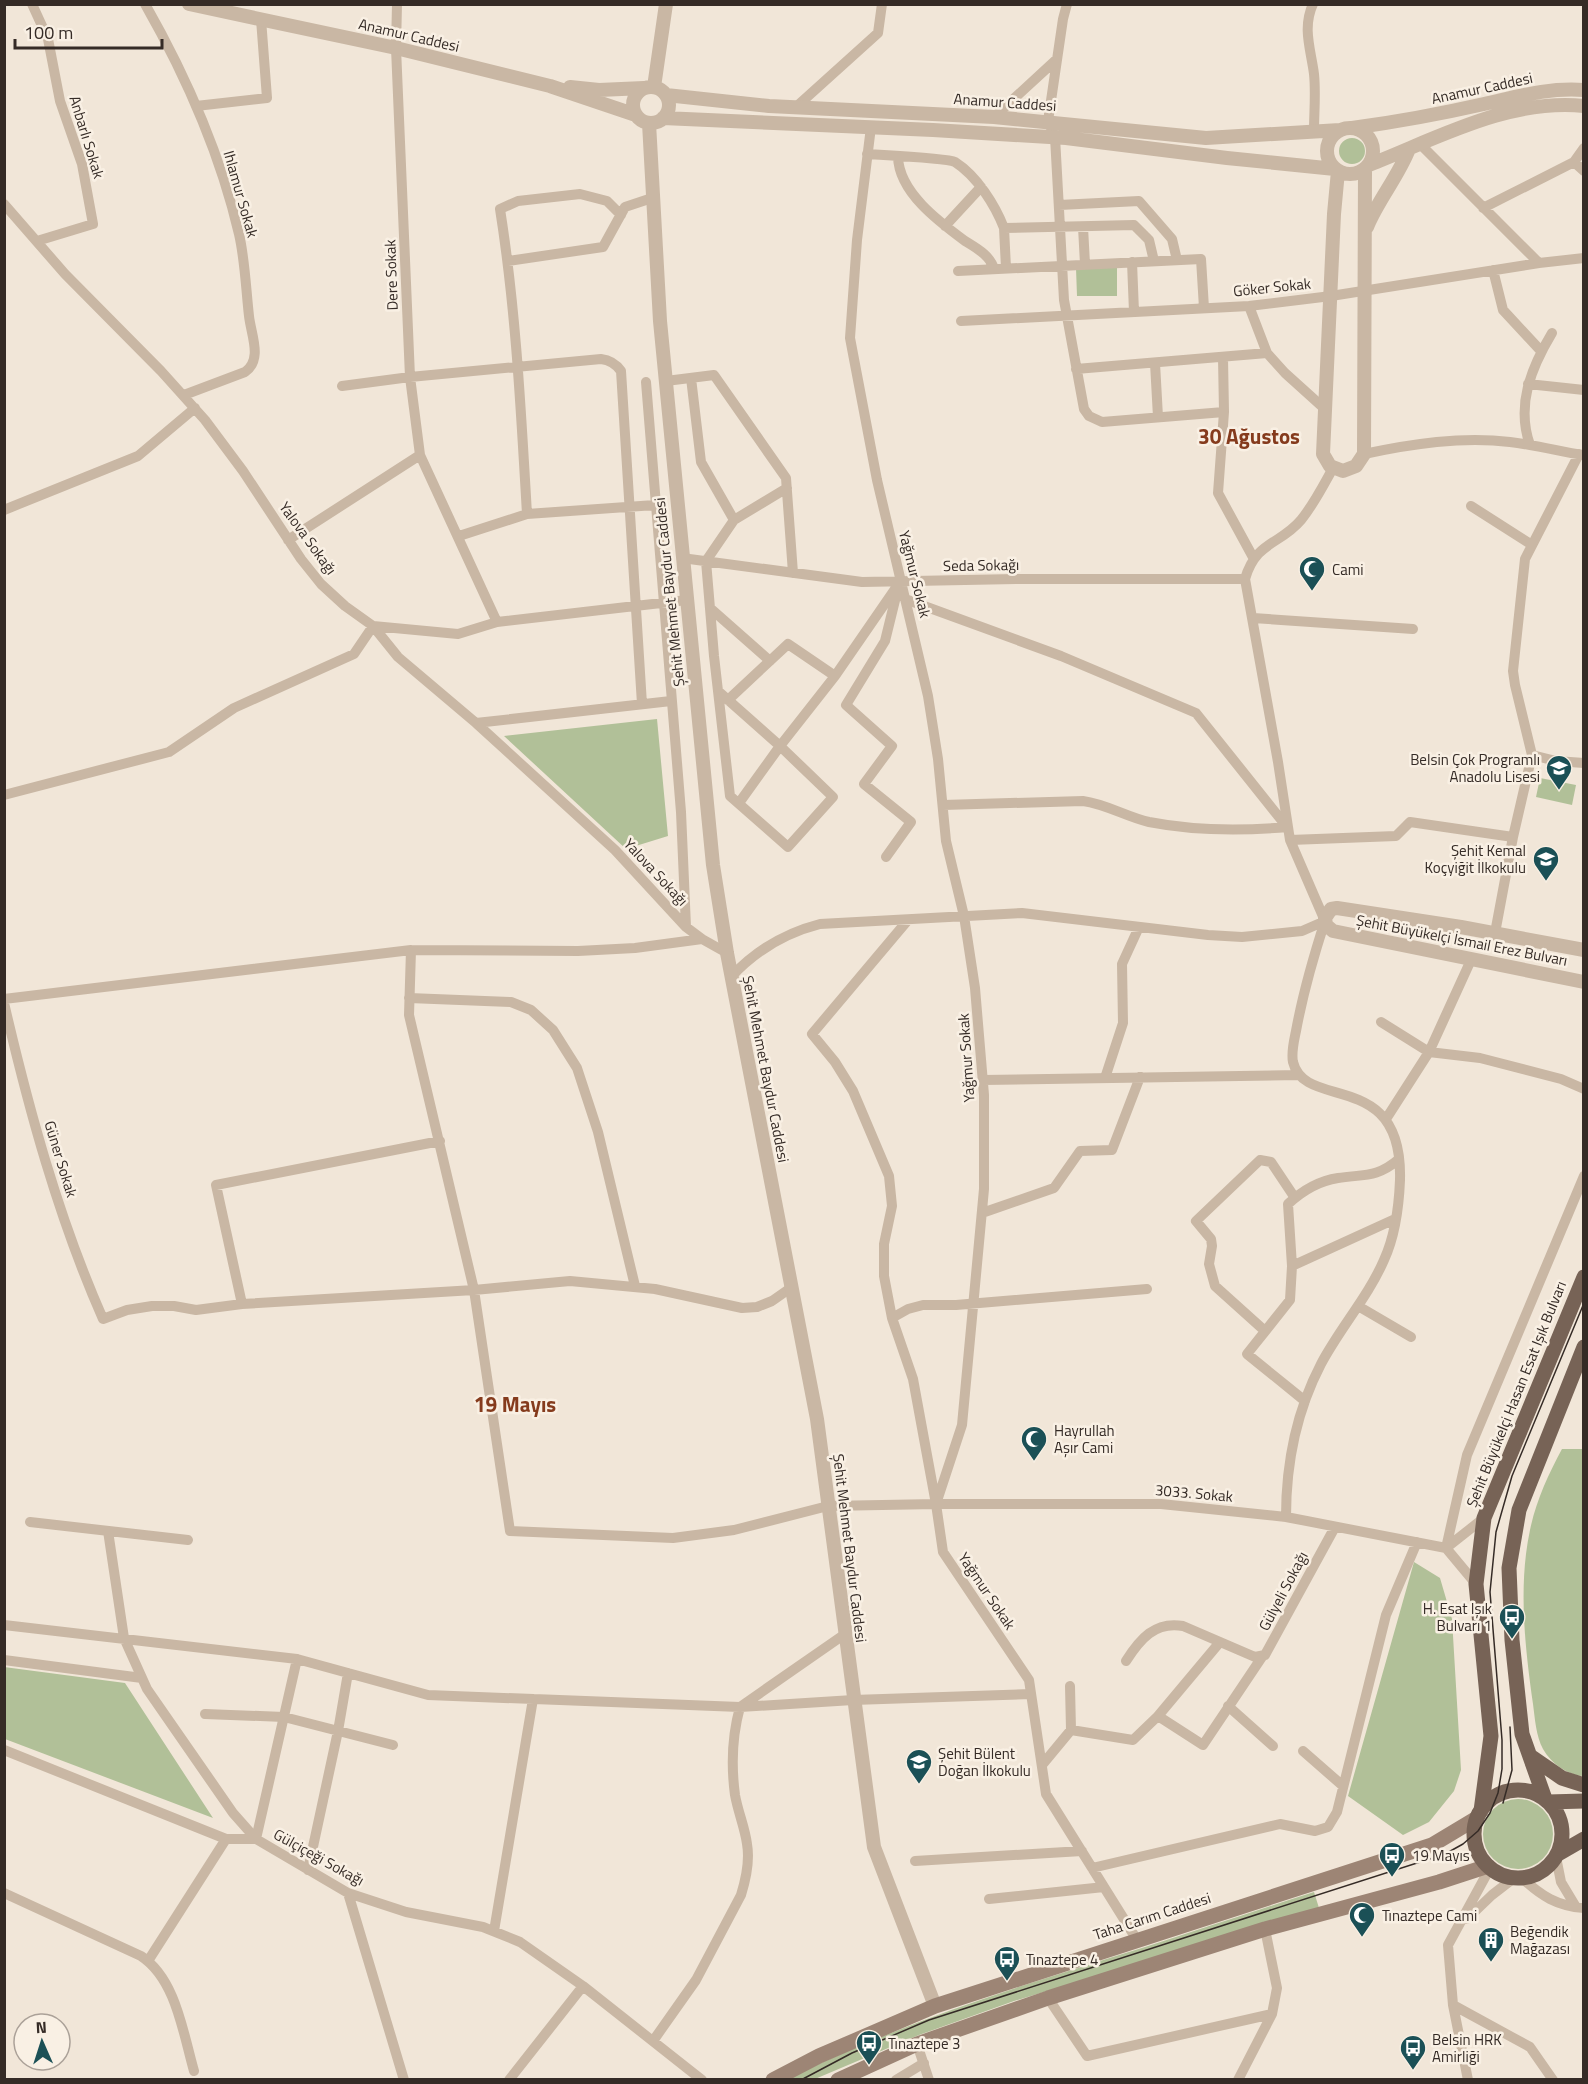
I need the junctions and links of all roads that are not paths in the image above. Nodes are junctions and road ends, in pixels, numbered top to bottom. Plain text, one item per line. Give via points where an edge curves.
1 (32, 4) edge
2 (146, 4) edge
3 (189, 4) edge
4 (397, 4) edge
5 (666, 4) edge
6 (1067, 4) edge
7 (1313, 4) edge
8 (880, 6) edge
9 (261, 19) junction
10 (396, 48) junction
11 (1057, 59) junction
12 (549, 86) junction
13 (649, 87) junction
14 (1584, 90) edge
15 (666, 95) junction
16 (196, 106) junction
17 (1584, 106) edge
18 (796, 107) junction
19 (636, 114) junction
20 (994, 117) junction
21 (663, 118) junction
22 (1048, 122) junction
23 (649, 123) junction
24 (871, 128) junction
25 (1346, 129) junction
26 (1314, 131) junction
27 (1055, 137) junction
28 (1414, 147) junction
29 (1584, 148) edge
30 (867, 154) junction
31 (898, 157) junction
32 (1574, 162) junction
33 (1367, 167) junction
34 (1336, 170) junction
35 (1584, 171) edge
36 (981, 187) junction
37 (652, 198) junction
38 (4, 204) edge
39 (1059, 205) junction
40 (1483, 208) junction
41 (621, 215) junction
42 (945, 226) junction
43 (1060, 227) junction
44 (1083, 227) junction
45 (1004, 228) junction
46 (1365, 232) junction
47 (37, 241) junction
48 (1584, 258) edge
49 (1177, 260) junction
50 (508, 261) junction
51 (1155, 261) junction
52 (1132, 262) junction
53 (1539, 263) junction
54 (1085, 264) junction
55 (1063, 265) junction
56 (1000, 268) junction
57 (1493, 270) junction
58 (958, 271) dead end
59 (1364, 291) junction
60 (1331, 296) junction
61 (1249, 306) junction
62 (1204, 308) junction
63 (1134, 312) junction
64 (1067, 316) junction
65 (962, 321) dead end
66 (1552, 333) dead end
67 (1541, 351) junction
68 (1267, 353) junction
69 (1223, 358) junction
70 (1155, 363) junction
71 (519, 366) junction
72 (1076, 369) junction
73 (410, 377) junction
74 (692, 378) junction
75 (666, 381) junction
76 (646, 382) dead end
77 (1528, 384) junction
78 (342, 386) dead end
79 (1584, 390) edge
80 (184, 395) junction
81 (195, 408) junction
82 (1326, 410) junction
83 (1224, 412) junction
84 (1158, 417) junction
85 (1530, 445) junction
86 (1364, 454) junction
87 (1581, 454) edge
88 (420, 455) junction
89 (1334, 468) junction
90 (787, 488) junction
91 (655, 505) junction
92 (1471, 506) dead end
93 (630, 507) junction
94 (4, 510) edge
95 (527, 514) junction
96 (734, 520) junction
97 (459, 536) junction
98 (288, 540) junction
99 (1532, 545) junction
100 (682, 558) junction
101 (1254, 560) junction
102 (706, 561) junction
103 (793, 573) junction
104 (1245, 579) junction
105 (900, 581) junction
106 (905, 599) junction
107 (687, 600) junction
108 (663, 602) junction
109 (636, 606) junction
110 (710, 608) junction
111 (1252, 618) junction
112 (497, 622) junction
113 (372, 626) junction
114 (1413, 629) dead end
115 (770, 661) junction
116 (836, 676) junction
117 (718, 691) junction
118 (728, 700) junction
119 (670, 701) junction
120 (642, 704) junction
121 (476, 723) junction
122 (780, 746) junction
123 (1532, 755) junction
124 (1584, 763) edge
125 (4, 795) edge
126 (739, 803) junction
127 (943, 805) junction
128 (1288, 827) junction
129 (1513, 837) junction
130 (1290, 840) junction
131 (886, 857) dead end
132 (963, 916) junction
133 (908, 920) junction
134 (1329, 926) junction
135 (686, 927) junction
136 (1140, 927) junction
137 (1495, 933) junction
138 (702, 939) junction
139 (411, 950) junction
140 (1584, 950) edge
141 (727, 953) junction
142 (1471, 960) junction
143 (731, 977) junction
144 (1584, 982) edge
145 (410, 998) junction
146 (4, 1001) edge
147 (1381, 1022) dead end
148 (1429, 1052) junction
149 (1299, 1075) junction
150 (1140, 1077) junction
151 (1105, 1078) junction
152 (983, 1080) junction
153 (1584, 1089) edge
154 (1386, 1119) junction
155 (440, 1141) junction
156 (1399, 1159) junction
157 (1584, 1176) edge
158 (1294, 1198) junction
159 (982, 1213) junction
160 (1395, 1220) junction
161 (1292, 1266) junction
162 (1584, 1277) edge
163 (635, 1286) junction
164 (792, 1287) junction
165 (1147, 1289) dead end
166 (474, 1290) junction
167 (974, 1303) junction
168 (242, 1304) junction
169 (1358, 1306) junction
170 (892, 1318) junction
171 (1265, 1331) junction
172 (1411, 1337) dead end
173 (1584, 1347) edge
174 (1305, 1401) junction
175 (936, 1503) junction
176 (828, 1506) junction
177 (1286, 1517) junction
178 (1484, 1518) junction
179 (30, 1522) dead end
180 (1335, 1527) junction
181 (108, 1530) junction
182 (188, 1540) dead end
183 (1417, 1542) junction
184 (1446, 1548) junction
185 (1476, 1584) junction
186 (4, 1625) edge
187 (845, 1635) junction
188 (124, 1638) junction
189 (1220, 1642) junction
190 (1262, 1657) junction
191 (297, 1659) junction
192 (4, 1660) edge
193 (1126, 1660) dead end
194 (348, 1673) junction
195 (142, 1678) junction
196 (1070, 1686) dead end
197 (1031, 1694) junction
198 (532, 1699) junction
199 (853, 1700) junction
200 (1228, 1706) junction
201 (740, 1707) junction
202 (206, 1714) dead end
203 (1158, 1716) junction
204 (284, 1718) junction
205 (1071, 1730) junction
206 (338, 1731) junction
207 (393, 1745) dead end
208 (1273, 1746) dead end
209 (4, 1750) edge
210 (1303, 1751) dead end
211 (1530, 1756) junction
212 (1042, 1765) junction
213 (1584, 1785) edge
214 (1343, 1786) junction
215 (1546, 1800) junction
216 (1584, 1801) edge
217 (1479, 1815) junction
218 (226, 1839) junction
219 (256, 1839) junction
220 (1584, 1839) edge
221 (1082, 1851) junction
222 (1557, 1856) junction
223 (915, 1861) dead end
224 (1489, 1867) junction
225 (1092, 1868) junction
226 (308, 1870) junction
227 (1518, 1878) junction
228 (1104, 1887) junction
229 (4, 1893) edge
230 (348, 1893) junction
231 (989, 1899) dead end
232 (1580, 1907) edge
233 (1265, 1929) junction
234 (494, 1931) junction
235 (1137, 1940) junction
236 (1448, 1945) junction
237 (148, 1961) junction
238 (583, 1986) junction
239 (1048, 1998) junction
240 (1453, 2005) junction
241 (935, 2006) junction
242 (1272, 2013) junction
243 (653, 2041) junction
244 (918, 2044) junction
245 (924, 2063) junction
246 (194, 2071) dead end
247 (404, 2079) edge
248 (509, 2079) edge
249 (702, 2079) edge
250 (773, 2079) edge
251 (838, 2079) edge
252 (897, 2079) edge
253 (929, 2079) edge
254 (1238, 2079) edge
255 (1468, 2079) edge
256 (1553, 2079) edge

1 - 47 street, Anbarlı Sokak via 48,39 60,101 82,164 93,224
2 - 16 street, Ihlamur Sokak
3 - 9 street, Anamur Caddesi
4 - 10 street, Dere Sokak
5 - 13 street
6 - 11 street
7 - 26 street via 1307,33 1315,77
8 - 18 street via 878,33
9 - 10 street, Anamur Caddesi
9 - 16 street via 267,98
10 - 12 street, Anamur Caddesi
10 - 73 street, Dere Sokak
11 - 20 street
11 - 22 street
12 - 13 street via 599,90
12 - 19 street
13 - 15 street via 659,88
13 - 19 street via 634,100
14 - 25 street, Anamur Caddesi via 1536,92 1395,123
15 - 18 street, Anamur Caddesi
15 - 21 street via 669,104
16 - 80 street, Ihlamur Sokak via 240,236 255,358 245,372
17 - 28 street, Anamur Caddesi via 1525,109 1470,124
18 - 20 street, Anamur Caddesi
19 - 23 street
20 - 22 street, Anamur Caddesi
21 - 23 street
21 - 24 street
22 - 26 street, Anamur Caddesi via 1206,138
22 - 27 street
23 - 37 street, Şehit Mehmet Baydur Caddesi
24 - 27 street
24 - 30 street, Yağmur Sokak
25 - 26 street, Anamur Caddesi
25 - 33 street via 1363,132 1371,142 1373,153
25 - 34 street via 1331,138 1327,148 1328,160
27 - 34 street
27 - 39 street
28 - 33 street, Anamur Caddesi
28 - 40 street
28 - 46 street
29 - 32 street
30 - 31 street
30 - 105 street, Yağmur Sokak via 850,338
31 - 36 street via 954,161
31 - 42 street via 904,183
32 - 35 street
32 - 40 street
33 - 34 street via 1349,175
33 - 46 street
34 - 60 street
36 - 42 street
36 - 45 street
37 - 41 street via 625,207
37 - 75 street, Şehit Mehmet Baydur Caddesi
38 - 47 street, Yalova Sokağı
39 - 43 street
39 - 49 street via 1139,201 1172,239
40 - 53 street
41 - 50 street via 603,247
41 - 50 street via 607,201 580,194 518,201 500,209
42 - 56 street
43 - 44 street
43 - 45 street
43 - 55 street
44 - 51 street via 1134,225 1149,240
44 - 54 street
45 - 56 street
46 - 59 street
47 - 80 street, Yalova Sokağı
48 - 53 street, Göker Sokak
49 - 51 street
49 - 62 street via 1202,259
50 - 71 street
51 - 52 street
52 - 54 street
52 - 63 street
53 - 57 street, Göker Sokak
54 - 55 street
55 - 56 street
55 - 64 street
56 - 58 street
57 - 59 street, Göker Sokak
57 - 67 street via 1503,310
59 - 60 street, Göker Sokak
59 - 86 street
60 - 61 street, Göker Sokak
60 - 82 street
61 - 62 street, Göker Sokak
61 - 68 street
62 - 63 street, Göker Sokak
63 - 64 street, Göker Sokak
64 - 65 street, Göker Sokak
64 - 72 street
66 - 67 street
67 - 77 street
68 - 69 street
68 - 82 street
69 - 70 street
69 - 83 street
70 - 72 street
70 - 84 street
71 - 73 street
71 - 93 street via 601,359 618,367
71 - 95 street
72 - 84 street via 1082,405 1093,419 1107,422
73 - 78 street
73 - 88 street, Dere Sokak
74 - 75 street
74 - 90 street via 714,375 786,478
74 - 96 street via 701,462
75 - 100 street, Şehit Mehmet Baydur Caddesi
76 - 91 street
77 - 79 street
77 - 85 street via 1524,424
80 - 81 street, Yalova Sokağı
81 - 94 street via 138,456
81 - 98 street, Yalova Sokağı
82 - 89 street via 1323,454
83 - 84 street
83 - 101 street via 1218,493
85 - 86 street via 1462,441
85 - 87 street
86 - 89 street via 1352,469
87 - 99 street
88 - 97 street, Dere Sokak
88 - 98 street
89 - 101 street via 1302,519
90 - 96 street
90 - 103 street
91 - 93 street
91 - 108 street
92 - 99 street
93 - 95 street
93 - 109 street
95 - 97 street
96 - 102 street
97 - 112 street, Dere Sokak
98 - 113 street, Yalova Sokağı via 321,584
99 - 123 street via 1525,559 1513,671
100 - 102 street, Seda Sokağı
100 - 107 street, Şehit Mehmet Baydur Caddesi
101 - 104 street
102 - 103 street, Seda Sokağı
102 - 110 street
103 - 105 street, Seda Sokağı via 862,582
104 - 105 street, Seda Sokağı
104 - 111 street
105 - 106 street, Yağmur Sokak
105 - 116 street
105 - 131 street via 885,641 846,705 892,746 864,784 911,822
106 - 127 street, Yağmur Sokak via 928,696
106 - 128 street via 1071,659 1196,713
107 - 108 street
107 - 141 street, Şehit Mehmet Baydur Caddesi via 713,865
108 - 109 street
108 - 119 street
109 - 112 street
109 - 120 street
110 - 115 street
110 - 117 street
111 - 114 street
111 - 128 street
112 - 113 street via 458,634
113 - 121 street, Yalova Sokağı via 398,657
113 - 125 street via 354,654 234,708 169,752
115 - 116 street via 788,644
115 - 118 street
116 - 122 street
117 - 118 street
117 - 126 street via 730,796
118 - 122 street
119 - 120 street
119 - 135 street via 681,812
120 - 121 street
121 - 135 street, Yalova Sokağı via 615,850
122 - 126 street
122 - 126 street via 833,797 788,847
123 - 124 street
123 - 129 street
127 - 128 street via 1083,801 1136,818 1187,827
127 - 132 street, Yağmur Sokak via 946,841
128 - 130 street
129 - 130 street via 1410,822 1396,836
129 - 137 street
130 - 134 street
132 - 133 street
132 - 136 street via 1022,913
132 - 152 street, Yağmur Sokak via 975,988
133 - 143 street via 820,924 784,936 762,949
133 - 170 street via 813,1034 854,1091 889,1176 892,1206 883,1265
134 - 136 street via 1251,937
134 - 137 street, Şehit Büyükelçi İsmail Erez Bulvarı via 1328,912 1337,908
134 - 142 street, Şehit Büyükelçi İsmail Erez Bulvarı
134 - 149 street via 1304,989 1292,1052
135 - 138 street, Yalova Sokağı
136 - 151 street via 1122,964 1124,1023
137 - 140 street, Şehit Büyükelçi İsmail Erez Bulvarı
138 - 139 street via 578,951
138 - 141 street, Yalova Sokağı
139 - 145 street
139 - 146 street
141 - 143 street, Şehit Mehmet Baydur Caddesi
142 - 144 street, Şehit Büyükelçi İsmail Erez Bulvarı
142 - 148 street
143 - 164 street, Şehit Mehmet Baydur Caddesi
145 - 155 street via 409,1015
145 - 163 street via 511,1002 531,1010 553,1030 577,1068 598,1132
146 - 168 street, Güner Sokak via 25,1091 61,1211 103,1319 152,1306 195,1311
147 - 148 street
148 - 153 street via 1480,1058 1561,1079
148 - 154 street
149 - 150 street
149 - 154 street via 1306,1082 1364,1101
150 - 151 street
150 - 159 street via 1112,1150 1080,1150 1054,1188
151 - 152 street
152 - 159 street, Yağmur Sokak
154 - 156 street via 1396,1140
155 - 166 street
155 - 168 street via 216,1185
156 - 158 street via 1376,1174 1328,1180
156 - 160 street
157 - 184 street via 1467,1455
158 - 161 street via 1288,1204
158 - 171 street via 1273,1164 1260,1160 1196,1221 1211,1239 1209,1264 1215,1286
159 - 167 street, Yağmur Sokak
160 - 161 street
160 - 169 street via 1385,1259
161 - 171 street via 1290,1300
162 - 178 main road, Şehit Büyükelçi Hasan Esat Işık Bulvarı
163 - 164 street via 742,1308 758,1307
163 - 166 street via 570,1281
164 - 176 street, Şehit Mehmet Baydur Caddesi via 817,1419
165 - 167 street
166 - 168 street
166 - 176 street, 3033. Sokak via 510,1531 654,1538 694,1536
167 - 170 street via 916,1307
167 - 175 street, Yağmur Sokak via 962,1425
169 - 172 street
169 - 174 street via 1321,1364
170 - 175 street via 913,1379
171 - 174 street via 1247,1354
173 - 211 main road via 1519,1510 1509,1568 1520,1722
174 - 177 street via 1290,1458
175 - 176 street, 3033. Sokak
175 - 177 street, 3033. Sokak via 1161,1504
175 - 197 street, Yağmur Sokak via 943,1552 1029,1680
176 - 187 street, Şehit Mehmet Baydur Caddesi
177 - 180 street, 3033. Sokak
178 - 184 street
178 - 185 main road, Şehit Büyükelçi Hasan Esat Işık Bulvarı
179 - 181 street
180 - 183 street, 3033. Sokak
180 - 190 street, Gülyeli Sokağı
181 - 182 street
181 - 188 street, Gülçiçeği Sokağı
183 - 184 street, 3033. Sokak
183 - 214 street via 1386,1615
184 - 185 street
185 - 217 main road, Şehit Büyükelçi Hasan Esat Işık Bulvarı via 1491,1736
186 - 188 street
187 - 199 street, Şehit Mehmet Baydur Caddesi
187 - 201 street
188 - 191 street
188 - 195 street, Gülçiçeği Sokağı
189 - 190 street
189 - 193 street via 1183,1626 1165,1626 1145,1635
189 - 203 street
190 - 200 street, Gülyeli Sokağı
191 - 194 street
191 - 204 street
192 - 195 street
194 - 198 street via 428,1695
194 - 206 street
195 - 219 street, Gülçiçeği Sokağı via 233,1813
196 - 205 street
197 - 199 street
197 - 212 street, Yağmur Sokak
198 - 201 street
198 - 234 street
199 - 201 street
199 - 241 street, Şehit Mehmet Baydur Caddesi via 874,1847
200 - 203 street, Gülyeli Sokağı via 1203,1745
200 - 208 street
201 - 243 street via 732,1761 747,1844 745,1883 696,1980
202 - 204 street
203 - 205 street via 1133,1740
204 - 206 street
204 - 219 street
205 - 212 street
206 - 207 street
206 - 226 street
209 - 218 street
210 - 214 street
211 - 213 main road via 1562,1778
211 - 215 main road
212 - 221 street, Yağmur Sokak via 1046,1794
214 - 225 street via 1335,1816 1324,1829 1315,1831 1280,1824
215 - 216 main road
215 - 217 main road via 1530,1792 1512,1791 1491,1799
215 - 222 main road via 1562,1826
217 - 224 main road via 1475,1842
217 - 235 main road, Taha Carım Caddesi via 1432,1845
218 - 219 street
218 - 237 street
219 - 226 street, Gülçiçeği Sokağı
220 - 222 main road
221 - 223 street
221 - 225 street, Yağmur Sokak
222 - 227 main road via 1538,1874
222 - 232 street via 1561,1882
224 - 227 main road
224 - 233 main road
224 - 236 street
225 - 228 street, Yağmur Sokak
226 - 230 street, Gülçiçeği Sokağı
227 - 232 street via 1550,1900
227 - 236 street via 1481,1904
228 - 231 street
228 - 235 street, Yağmur Sokak
229 - 237 street
230 - 234 street, Gülçiçeği Sokağı via 406,1912
230 - 247 street
233 - 239 main road
233 - 242 street via 1277,1988
234 - 238 street, Gülçiçeği Sokağı via 531,1948
235 - 241 main road, Taha Carım Caddesi
236 - 240 street
237 - 246 street via 169,1988
238 - 243 street, Gülçiçeği Sokağı
238 - 248 street
239 - 242 street via 1087,2056
239 - 244 main road
240 - 255 street
240 - 256 street via 1530,2047
241 - 250 main road, Taha Carım Caddesi
242 - 254 street
243 - 249 street, Gülçiçeği Sokağı
244 - 245 street
244 - 251 main road
245 - 252 street
245 - 253 street

